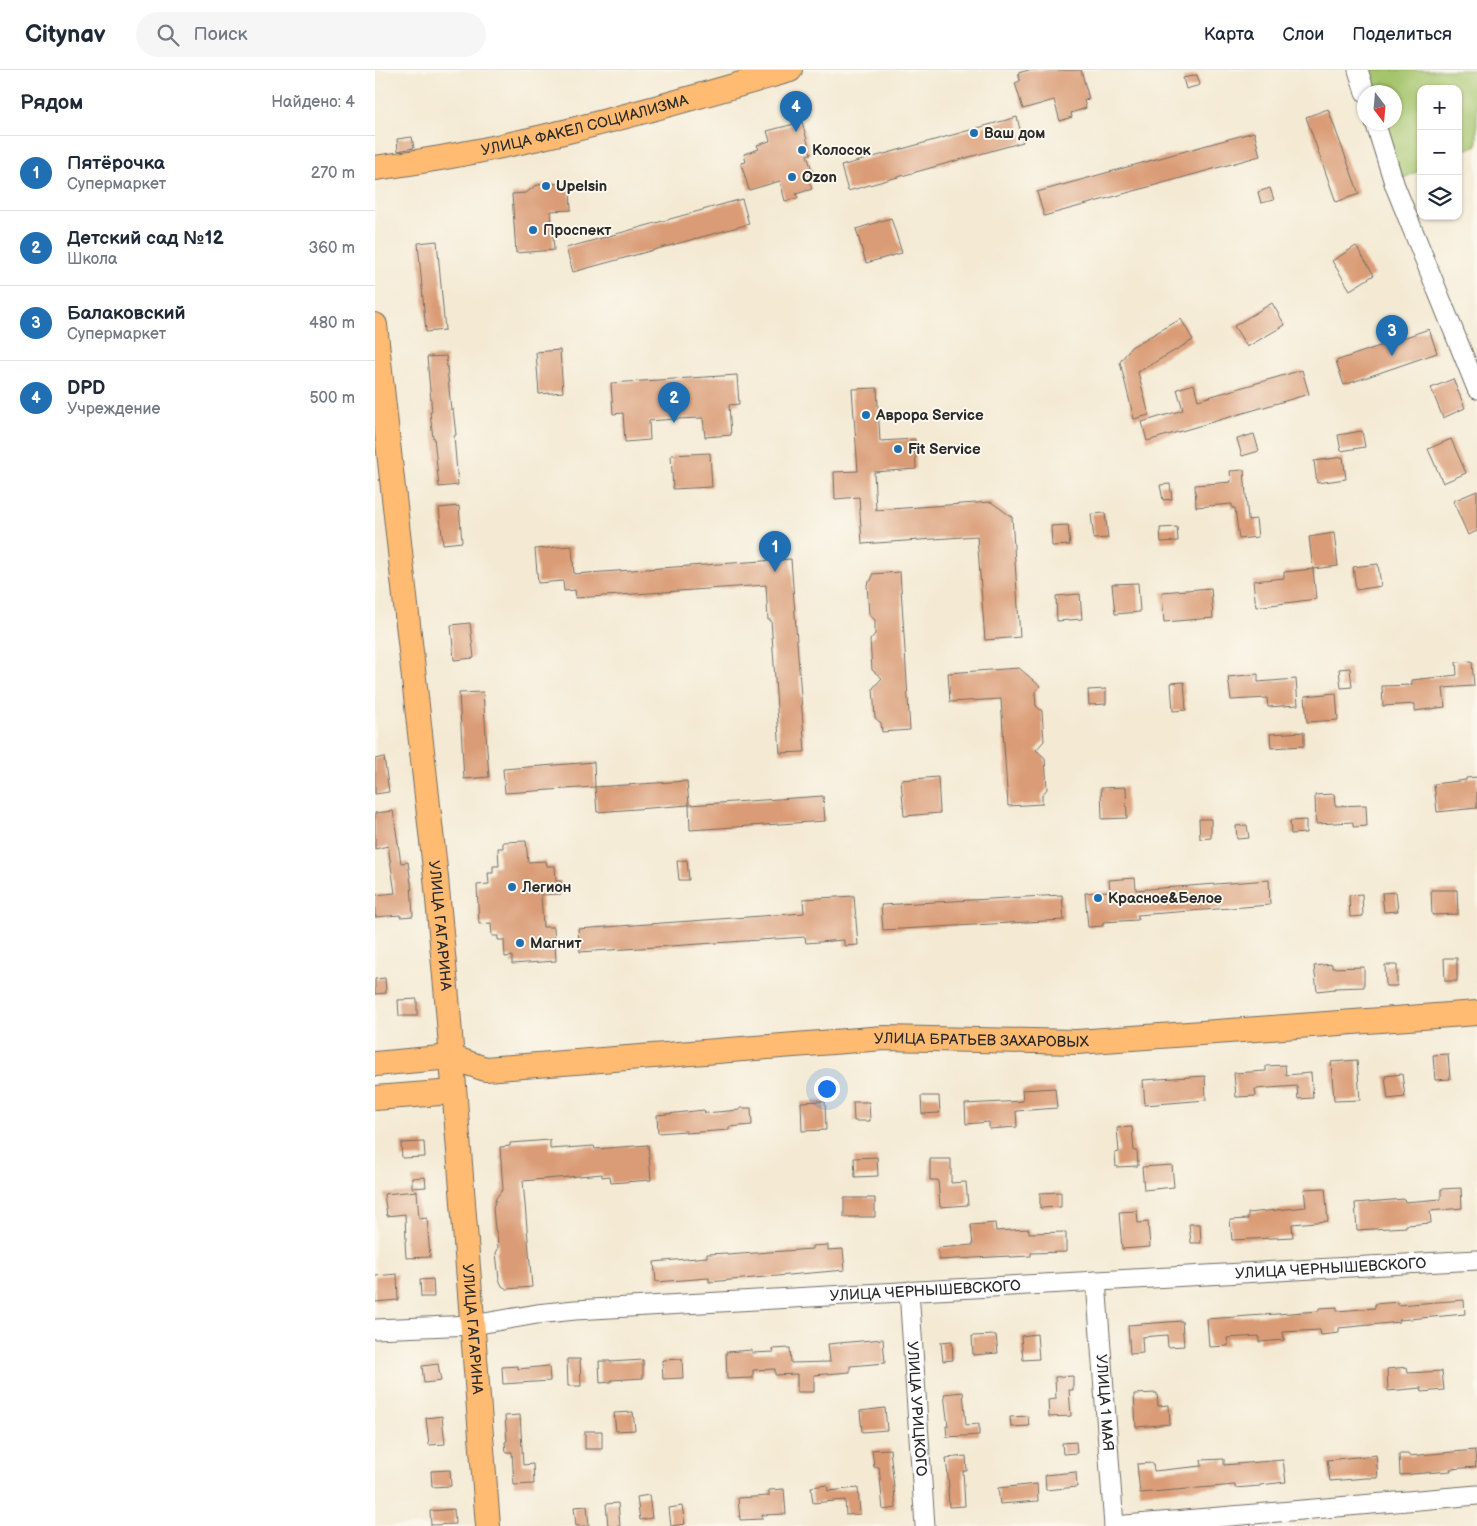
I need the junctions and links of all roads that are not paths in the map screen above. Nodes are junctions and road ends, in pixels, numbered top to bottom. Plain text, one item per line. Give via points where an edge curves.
1 (790, 70) edge
2 (1358, 70) edge
3 (1363, 85) edge
4 (1378, 130) edge
5 (375, 168) edge
6 (375, 325) edge
7 (1477, 388) edge
8 (1477, 1013) edge
9 (451, 1057) junction
10 (375, 1064) edge
11 (485, 1069) junction
12 (454, 1092) junction
13 (375, 1098) edge
14 (1477, 1260) edge
15 (1096, 1281) junction
16 (909, 1291) junction
17 (473, 1325) junction
18 (375, 1329) edge
19 (1477, 1495) edge
20 (488, 1526) edge
21 (925, 1526) edge
22 (1114, 1526) edge

1 - 5 main road, УЛИЦА ФАКЕЛ СОЦИАЛИЗМА via 579,128 451,156
2 - 3 street
4 - 7 street via 1395,186
6 - 9 main road, УЛИЦА ГАГАРИНА via 431,824
8 - 11 main road, УЛИЦА БРАТЬЕВ ЗАХАРОВЫХ via 1077,1042 884,1038
9 - 10 main road
9 - 11 main road, УЛИЦА БРАТЬЕВ ЗАХАРОВЫХ
9 - 12 main road, УЛИЦА ГАГАРИНА
11 - 12 main road
12 - 13 main road
12 - 17 main road, УЛИЦА ГАГАРИНА
14 - 15 street, УЛИЦА ЧЕРНЫШЕВСКОГО
15 - 16 street, УЛИЦА ЧЕРНЫШЕВСКОГО
15 - 22 street, УЛИЦА 1 МАЯ
16 - 17 street, УЛИЦА ЧЕРНЫШЕВСКОГО via 575,1310
16 - 21 street, УЛИЦА УРИЦКОГО
17 - 18 street, УЛИЦА ЧЕРНЫШЕВСКОГО
17 - 20 main road, УЛИЦА ГАГАРИНА
19 - 22 street

